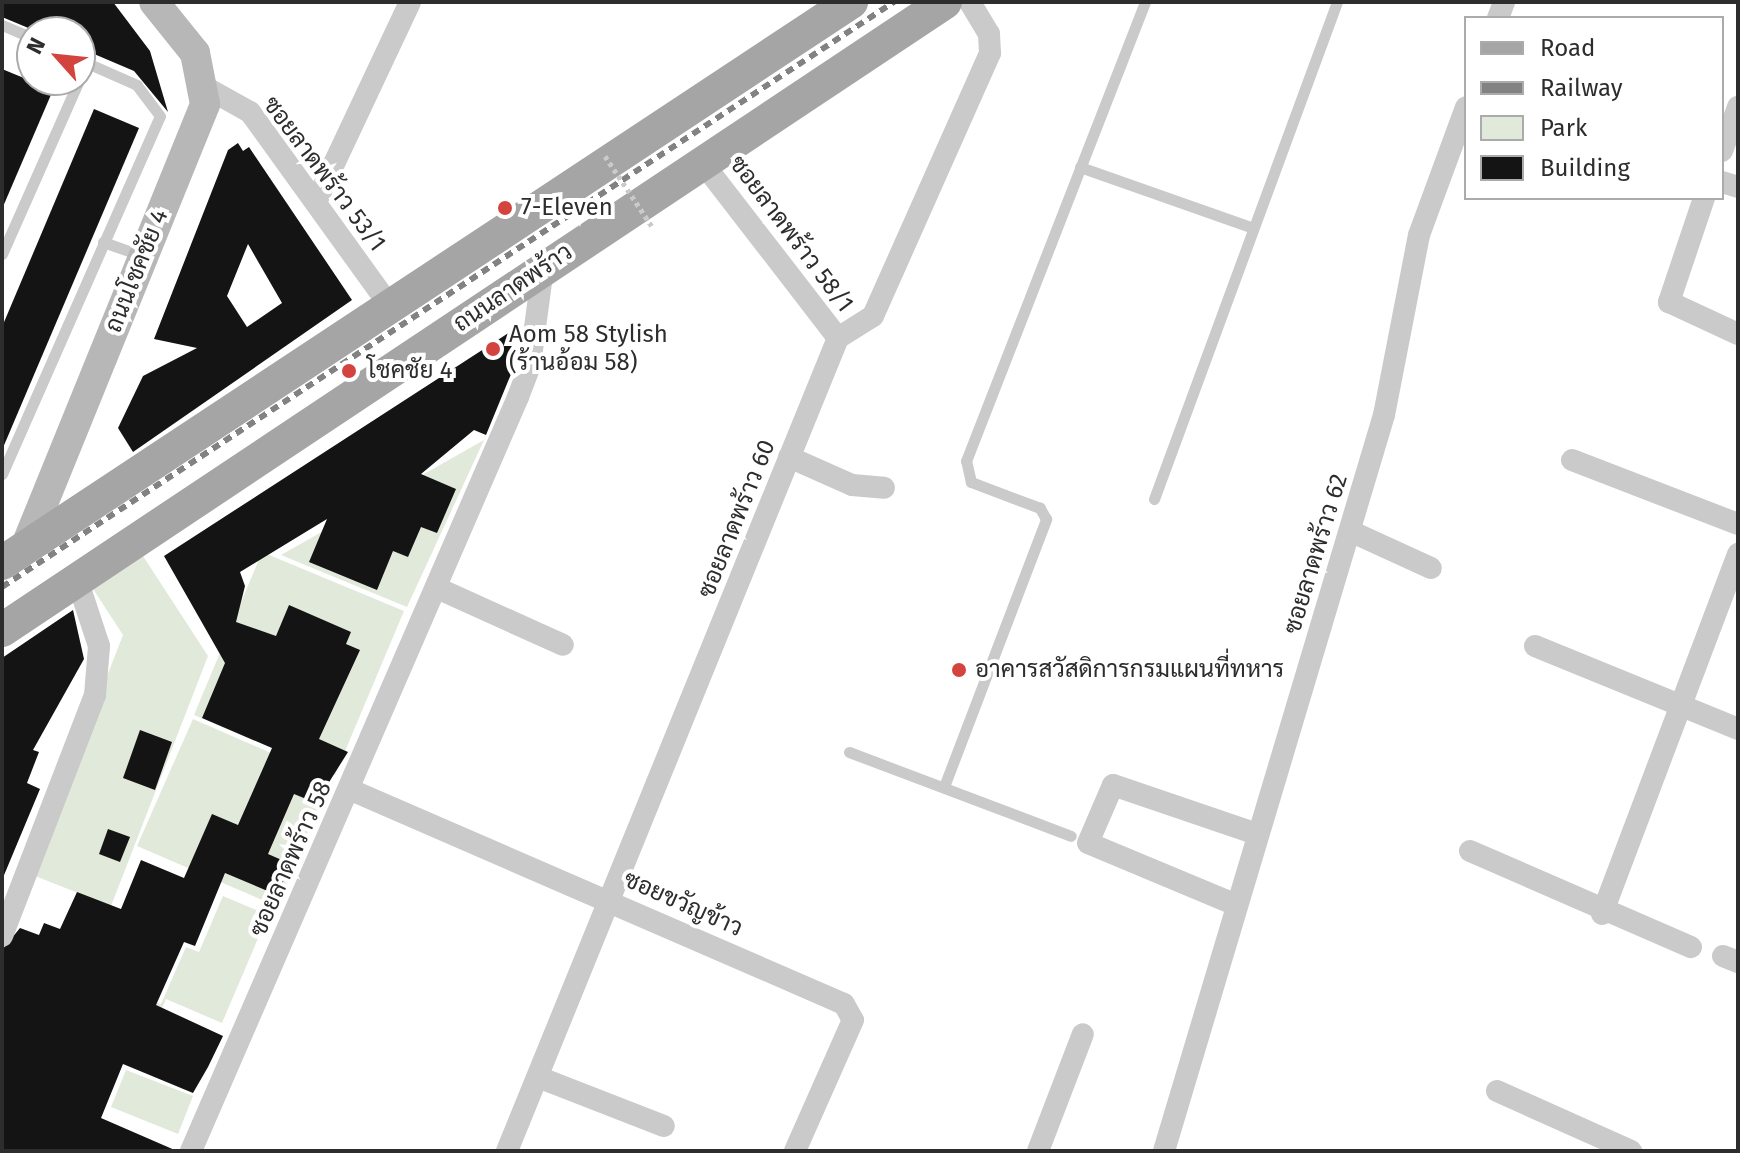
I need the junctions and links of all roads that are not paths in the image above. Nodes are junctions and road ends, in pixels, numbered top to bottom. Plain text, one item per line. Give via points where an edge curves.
1 (410, 2) edge
2 (851, 2) edge
3 (945, 2) edge
4 (970, 2) edge
5 (1145, 2) edge
6 (1337, 2) edge
7 (158, 4) edge
8 (96, 67) edge
9 (205, 87) junction
10 (71, 96) edge
11 (1738, 107) edge
12 (1464, 112) edge
13 (1724, 146) edge
14 (702, 162) junction
15 (1080, 167) junction
16 (1703, 200) edge
17 (316, 202) junction
18 (1253, 228) junction
19 (103, 242) junction
20 (2, 254) edge
21 (143, 257) junction
22 (543, 268) junction
23 (390, 306) junction
24 (1738, 334) edge
25 (838, 338) junction
26 (789, 457) junction
27 (1572, 460) dead end
28 (2, 474) edge
29 (884, 488) dead end
30 (1154, 499) dead end
31 (1738, 524) edge
32 (1350, 531) junction
33 (1738, 554) edge
34 (14, 556) edge
35 (1431, 568) dead end
36 (77, 579) junction
37 (437, 588) junction
38 (2, 630) edge
39 (563, 645) dead end
40 (1535, 646) dead end
41 (1678, 704) junction
42 (1738, 729) edge
43 (849, 752) dead end
44 (945, 784) junction
45 (351, 790) junction
46 (1257, 834) junction
47 (1071, 836) dead end
48 (1470, 851) dead end
49 (612, 901) junction
50 (1234, 904) junction
51 (1602, 914) junction
52 (2, 936) edge
53 (1691, 947) dead end
54 (1083, 1034) dead end
55 (538, 1077) junction
56 (1497, 1091) dead end
57 (664, 1126) dead end
58 (191, 1151) edge
59 (507, 1151) edge
60 (795, 1151) edge
61 (1038, 1151) edge
62 (1164, 1151) edge
63 (1631, 1151) edge

1 - 17 street
2 - 23 main road
3 - 14 main road, ถนนลาดพร้าว
4 - 25 street via 989,34 990,53 873,316
5 - 15 lane
6 - 18 lane
7 - 9 main road via 195,53
8 - 19 lane via 137,85 160,116
9 - 17 street, ซอยลาดพร้าว 53/1 via 250,112
9 - 21 main road, ถนนโชคชัย 4 via 205,104
10 - 20 lane
11 - 13 street
12 - 32 street, ซอยลาดพร้าว 62 via 1419,235 1384,415
14 - 22 main road, ถนนลาดพร้าว
14 - 25 street, ซอยลาดพร้าว 58/1
15 - 18 lane
15 - 44 lane via 966,461 971,482 1040,508 1046,519
16 - 24 street via 1669,302
17 - 23 street, ซอยลาดพร้าว 53/1
18 - 30 lane
19 - 21 lane
19 - 28 lane
21 - 34 main road, ถนนโชคชัย 4
22 - 36 main road, ถนนลาดพร้าว
22 - 37 street, ซอยลาดพร้าว 58 via 530,365
23 - 34 main road
25 - 26 street, ซอยลาดพร้าว 60
26 - 29 street via 852,485
26 - 49 street, ซอยลาดพร้าว 60
27 - 31 street
32 - 35 street
32 - 46 street, ซอยลาดพร้าว 62
33 - 41 street
36 - 38 main road, ถนนลาดพร้าว
36 - 52 street via 99,646 95,695
37 - 39 street
37 - 45 street, ซอยลาดพร้าว 58
40 - 41 street
41 - 42 street
41 - 51 street
43 - 44 lane
44 - 47 lane
45 - 49 street, ซอยขวัญข้าว
45 - 58 street, ซอยลาดพร้าว 58
46 - 50 street, ซอยลาดพร้าว 62
46 - 50 street via 1113,785 1088,843
48 - 51 street
49 - 55 street, ซอยลาดพร้าว 60
49 - 60 street, ซอยขวัญข้าว via 851,1010
50 - 62 street, ซอยลาดพร้าว 62
51 - 53 street
54 - 61 street
55 - 57 street
55 - 59 street, ซอยลาดพร้าว 60
56 - 63 street

